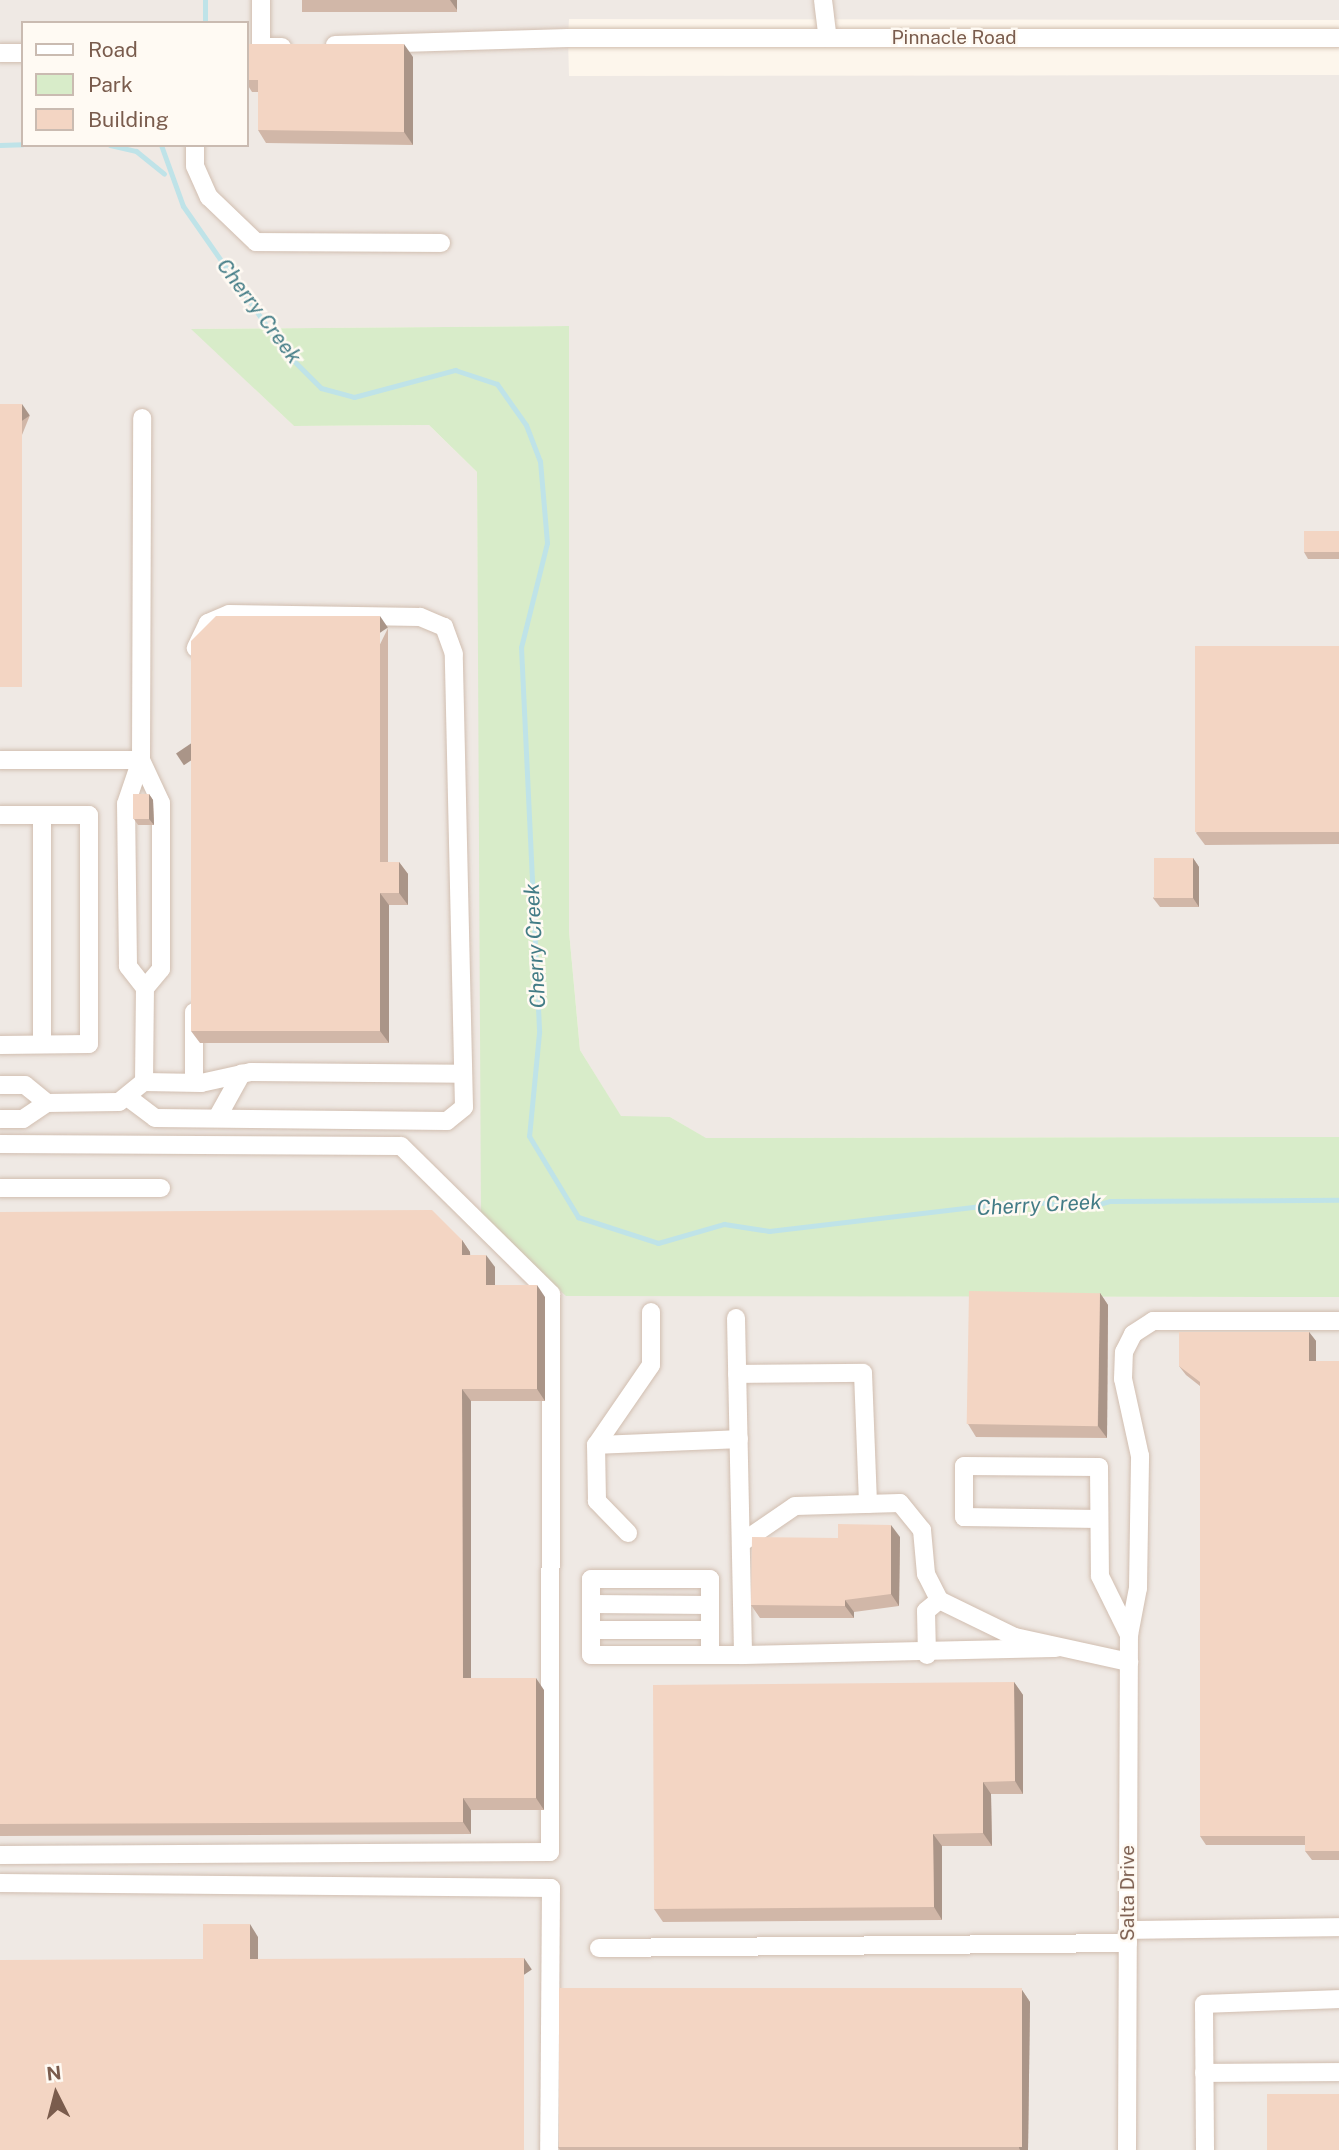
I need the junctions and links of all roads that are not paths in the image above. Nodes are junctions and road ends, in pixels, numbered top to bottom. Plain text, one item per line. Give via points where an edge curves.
1 (261, 0) edge
2 (823, 0) edge
3 (828, 38) junction
4 (1339, 38) edge
5 (254, 48) edge
6 (0, 53) edge
7 (21, 53) edge
8 (195, 147) edge
9 (441, 243) dead end
10 (142, 418) dead end
11 (196, 672) edge
12 (0, 760) edge
13 (141, 760) junction
14 (0, 815) edge
15 (42, 815) junction
16 (194, 987) edge
17 (145, 988) junction
18 (43, 1044) junction
19 (0, 1045) edge
20 (242, 1073) junction
21 (463, 1074) junction
22 (144, 1082) junction
23 (194, 1082) junction
24 (0, 1085) edge
25 (130, 1099) junction
26 (47, 1102) junction
27 (217, 1118) junction
28 (0, 1119) edge
29 (0, 1144) edge
30 (0, 1188) edge
31 (161, 1188) dead end
32 (651, 1312) dead end
33 (736, 1318) dead end
34 (1339, 1321) edge
35 (737, 1374) junction
36 (739, 1440) junction
37 (596, 1445) junction
38 (868, 1504) junction
39 (1099, 1519) junction
40 (628, 1533) dead end
41 (741, 1543) junction
42 (939, 1600) junction
43 (591, 1604) junction
44 (710, 1605) junction
45 (591, 1630) junction
46 (710, 1630) junction
47 (1129, 1636) junction
48 (1056, 1648) junction
49 (710, 1655) junction
50 (743, 1655) junction
51 (927, 1655) junction
52 (1129, 1662) junction
53 (0, 1855) edge
54 (0, 1883) edge
55 (1339, 1927) edge
56 (1128, 1937) junction
57 (599, 1948) dead end
58 (1339, 1999) edge
59 (1339, 2072) edge
60 (1204, 2073) junction
61 (549, 2150) edge
62 (1127, 2150) edge
63 (1205, 2150) edge

1 - 5 street
2 - 3 street
3 - 4 street, Pinnacle Road
3 - 5 street, Pinnacle Road via 568,38
6 - 7 street
8 - 9 street via 195,166 209,197 256,242
10 - 13 street
11 - 21 street via 202,631 229,614 420,617 443,627 454,654
12 - 13 street
13 - 17 street via 126,804 128,966
13 - 17 street via 161,803 160,969
14 - 15 street
15 - 18 street
15 - 18 street via 89,815 89,1044
16 - 23 street
17 - 22 street
18 - 19 street
20 - 21 street
20 - 23 street
20 - 27 street
21 - 27 street via 464,1107 447,1121
22 - 23 street
22 - 25 street
24 - 26 street via 26,1085
25 - 26 street
25 - 27 street via 155,1118
26 - 28 street via 23,1119
29 - 53 street via 401,1146 551,1294 551,1852
30 - 31 street
32 - 37 street via 652,1365
33 - 35 street
34 - 47 street via 1164,1320 1133,1334 1123,1379 1140,1456 1139,1588
35 - 36 street
35 - 38 street via 863,1373
36 - 37 street
36 - 41 street
37 - 40 street via 597,1501
38 - 41 street via 794,1506
38 - 42 street via 900,1503 915,1514 926,1574
39 - 39 street via 964,1517 964,1466 1099,1467
39 - 47 street via 1100,1576
41 - 50 street
42 - 48 street via 1015,1637
42 - 51 street via 926,1611
43 - 44 street
43 - 44 street via 591,1580 710,1579
43 - 45 street
44 - 46 street
45 - 46 street
45 - 49 street via 591,1655
46 - 49 street
47 - 52 street, Salta Drive
48 - 51 street
48 - 52 street
49 - 50 street
50 - 51 street
52 - 56 street, Salta Drive
54 - 61 street via 551,1888
55 - 56 street
56 - 57 street
56 - 62 street, Salta Drive
58 - 60 street via 1204,2004
59 - 60 street
60 - 63 street

